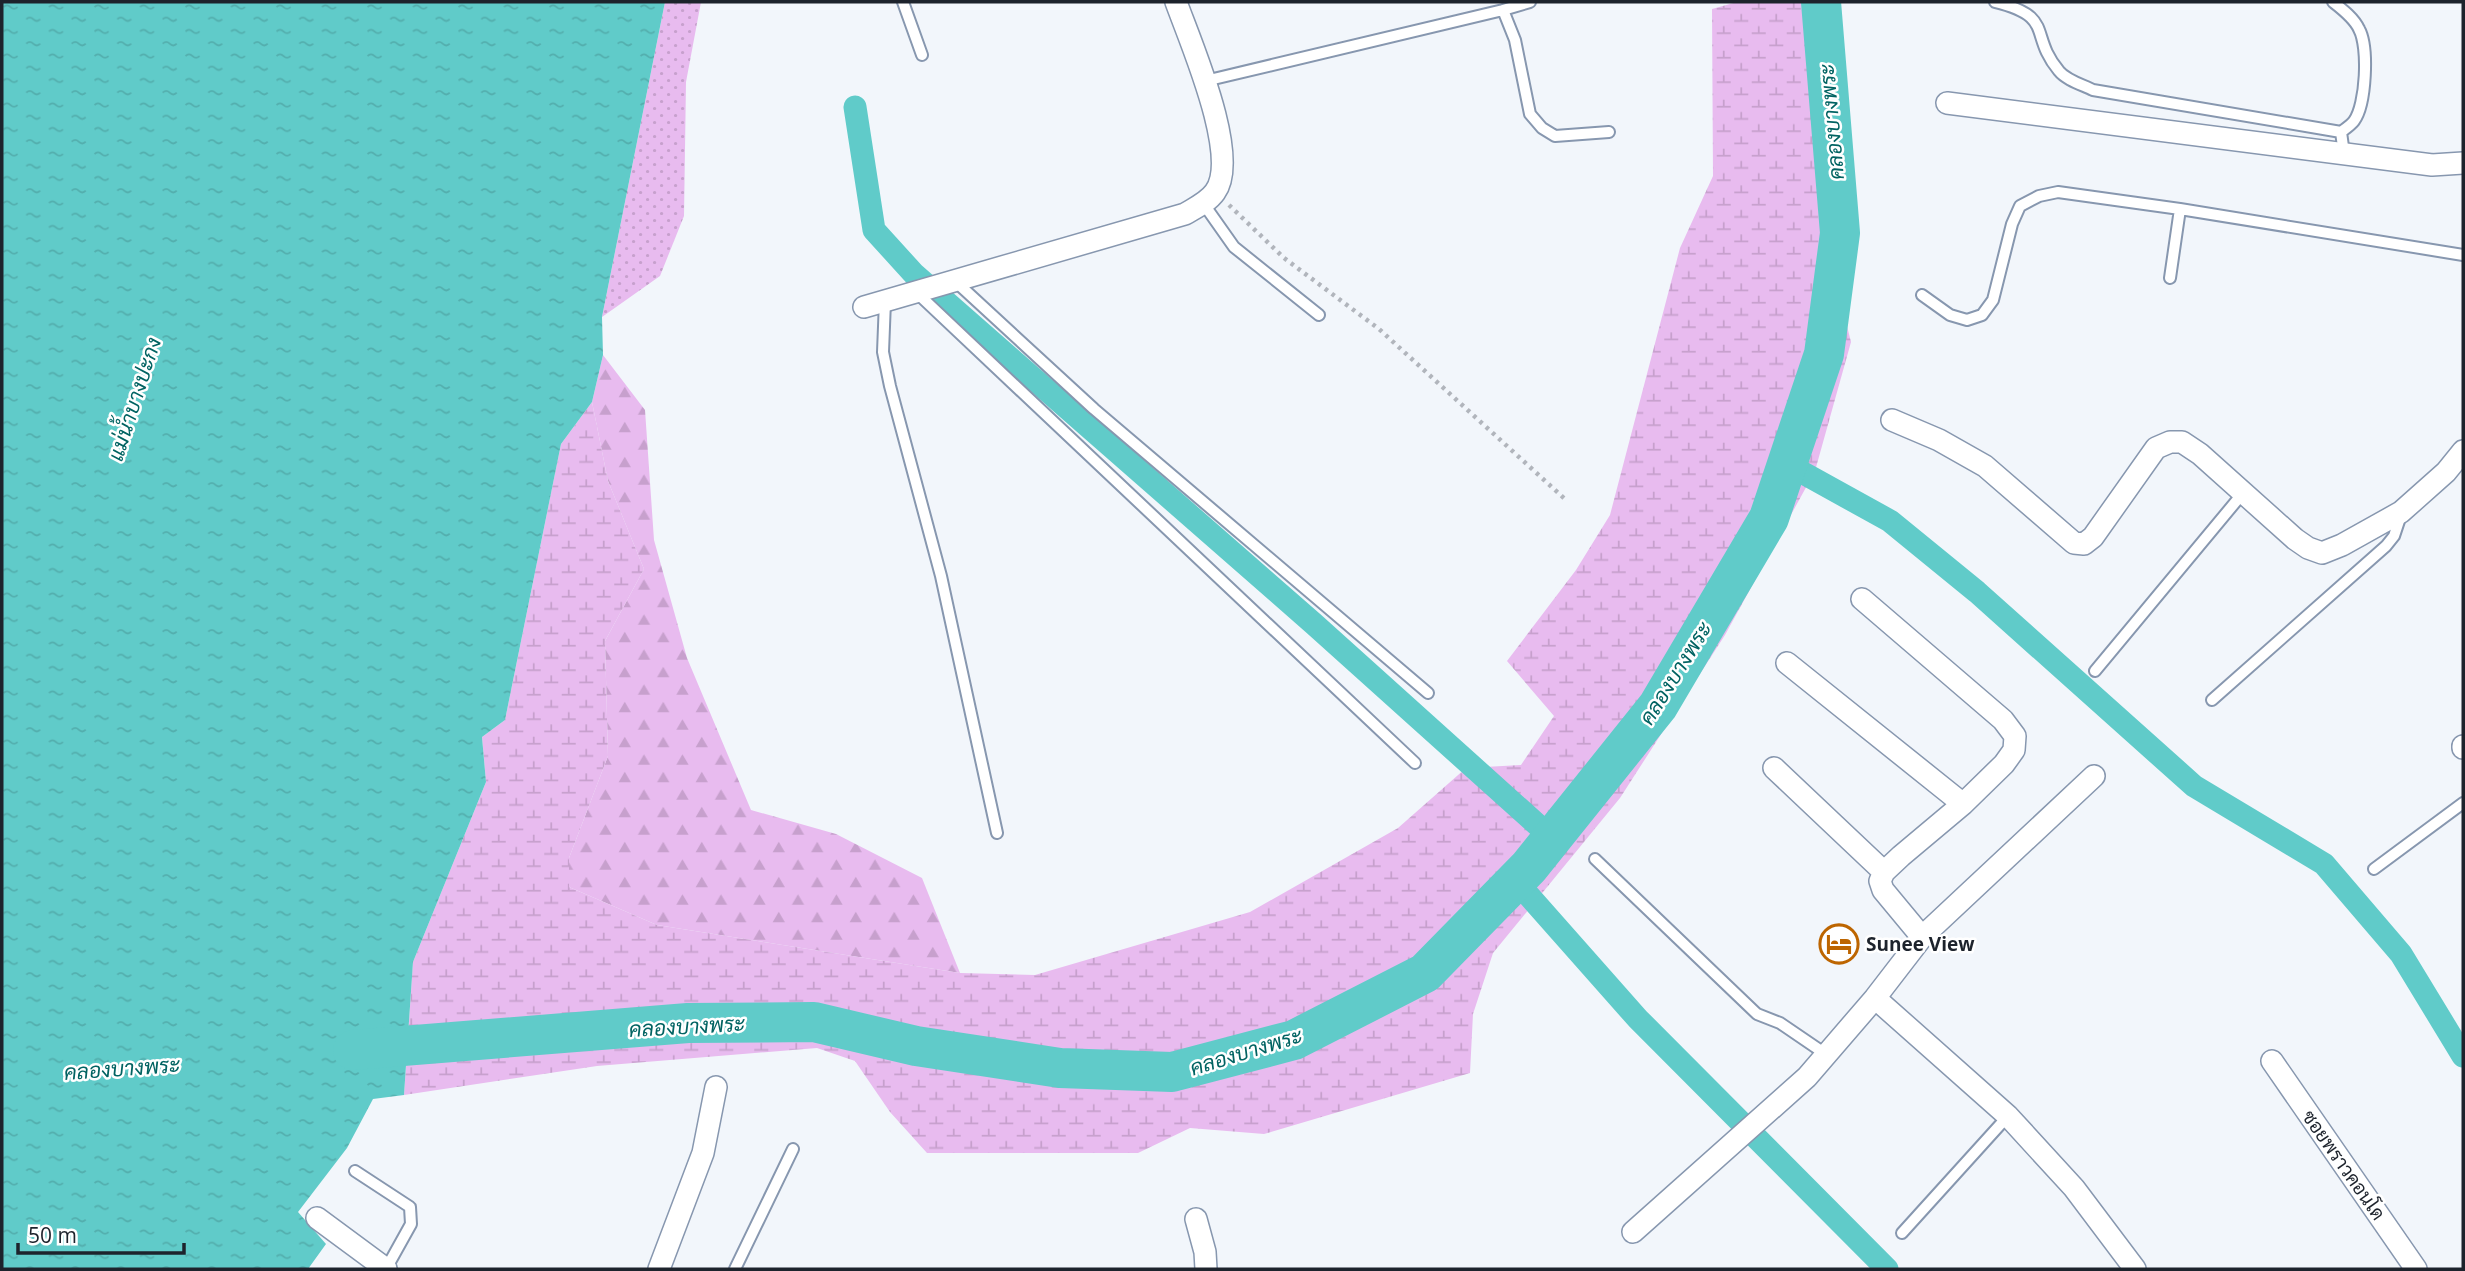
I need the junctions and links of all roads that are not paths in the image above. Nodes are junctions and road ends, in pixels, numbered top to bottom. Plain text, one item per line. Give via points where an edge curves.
1 (903, 2) edge
2 (1176, 2) edge
3 (1530, 2) edge
4 (1995, 2) edge
5 (2333, 2) edge
6 (1503, 10) junction
7 (922, 55) dead end
8 (1205, 81) junction
9 (1947, 103) dead end
10 (1609, 132) dead end
11 (2342, 132) junction
12 (2344, 154) junction
13 (2463, 163) edge
14 (1209, 198) junction
15 (2179, 209) junction
16 (2463, 255) edge
17 (2170, 278) dead end
18 (954, 281) junction
19 (916, 292) junction
20 (1922, 295) dead end
21 (885, 301) junction
22 (864, 307) dead end
23 (1319, 315) dead end
24 (1892, 420) dead end
25 (2463, 451) edge
26 (2243, 493) junction
27 (2402, 512) junction
28 (1862, 599) dead end
29 (1787, 663) dead end
30 (2095, 671) dead end
31 (1428, 693) dead end
32 (2212, 700) dead end
33 (1415, 763) dead end
34 (1774, 768) dead end
35 (2094, 776) dead end
36 (2463, 803) edge
37 (1963, 804) junction
38 (997, 833) dead end
39 (1595, 859) dead end
40 (2374, 869) dead end
41 (1885, 872) junction
42 (1922, 937) junction
43 (1875, 998) junction
44 (1827, 1055) junction
45 (2272, 1060) dead end
46 (716, 1087) dead end
47 (2008, 1116) junction
48 (793, 1149) dead end
49 (355, 1171) dead end
50 (317, 1218) dead end
51 (1196, 1219) dead end
52 (1633, 1233) dead end
53 (1902, 1233) dead end
54 (386, 1269) edge
55 (659, 1269) edge
56 (735, 1269) edge
57 (1206, 1269) edge
58 (2135, 1269) edge
59 (2416, 1269) edge

1 - 7 lane
2 - 8 street
3 - 6 lane
4 - 11 lane via 2030,14 2060,74 2093,90
5 - 11 lane via 2360,29 2364,44 2360,103 2355,121
6 - 8 lane
6 - 10 lane via 1515,40 1530,114 1542,128 1555,136
8 - 14 street via 1220,139 1223,175
9 - 12 street
11 - 12 lane
12 - 13 street via 2432,165
14 - 18 street via 1185,214
14 - 23 lane via 1234,247
15 - 16 lane
15 - 17 lane
15 - 20 lane via 2058,192 2039,197 2020,206 1993,300 1982,315 1967,320 1950,315
18 - 19 street
18 - 31 lane via 1094,409
19 - 21 street
19 - 33 lane
21 - 22 street
21 - 38 lane via 883,352 890,386 941,576
24 - 26 street via 1985,466 2074,543 2084,544 2094,537 2156,447 2170,442 2182,442 2200,454
25 - 27 street
26 - 27 street via 2295,540 2322,553
26 - 30 lane
27 - 32 lane via 2386,546
28 - 37 street via 2003,720 2015,736 2014,750 2004,764
29 - 37 street
34 - 41 street
35 - 42 street
36 - 40 lane
37 - 41 street
39 - 44 lane via 1757,1014 1780,1023
41 - 42 street via 1880,881 1883,890
42 - 43 street
43 - 44 street
43 - 47 street
44 - 52 street
45 - 59 street, ซอยพราวคอนโด
46 - 55 street via 703,1153
47 - 53 lane
47 - 58 street via 2074,1188
48 - 56 lane
49 - 54 lane via 410,1207 411,1224
50 - 54 street
51 - 57 street

